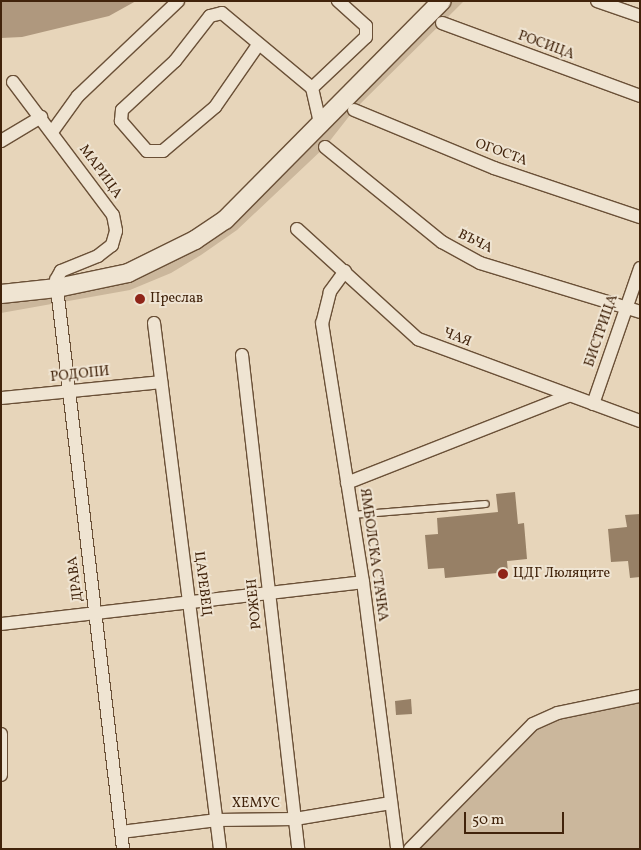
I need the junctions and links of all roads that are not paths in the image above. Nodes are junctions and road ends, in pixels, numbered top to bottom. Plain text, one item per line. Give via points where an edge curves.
1 (178, 1) edge
2 (338, 1) edge
3 (442, 1) edge
4 (597, 1) edge
5 (640, 16) edge
6 (442, 23) dead end
7 (258, 45) junction
8 (13, 82) dead end
9 (312, 88) junction
10 (640, 96) edge
11 (354, 110) dead end
12 (41, 117) junction
13 (320, 123) junction
14 (52, 132) junction
15 (1, 141) edge
16 (325, 147) dead end
17 (640, 217) edge
18 (297, 229) dead end
19 (640, 268) edge
20 (346, 272) junction
21 (1, 294) edge
22 (58, 296) junction
23 (626, 307) junction
24 (640, 312) edge
25 (154, 323) dead end
26 (242, 355) dead end
27 (161, 382) junction
28 (69, 392) junction
29 (568, 396) junction
30 (1, 398) edge
31 (593, 404) junction
32 (640, 421) edge
33 (347, 483) junction
34 (486, 504) dead end
35 (352, 515) junction
36 (362, 582) junction
37 (269, 593) junction
38 (189, 602) junction
39 (95, 613) junction
40 (1, 624) edge
41 (640, 696) edge
42 (1, 734) edge
43 (1, 775) edge
44 (391, 804) junction
45 (294, 819) junction
46 (217, 820) junction
47 (121, 832) junction
48 (123, 849) edge
49 (220, 849) edge
50 (298, 849) edge
51 (396, 849) edge
52 (410, 849) edge

1 - 14 street via 78,96
2 - 9 street via 366,26 366,37
3 - 13 main road
4 - 5 street
6 - 10 street, РОСИЦА
7 - 7 street via 222,13 210,16 175,61 122,110 121,121 147,151 163,151 215,108
7 - 9 street
8 - 12 street, МАРИЦА
9 - 13 street
11 - 17 street, ОГОСТА via 494,168
12 - 14 street, МАРИЦА
12 - 15 street
13 - 22 main road via 225,220 195,240 128,273
14 - 22 street, МАРИЦА via 112,215 116,232 112,245 98,256 61,271 56,280
16 - 23 street, ВЪЧА via 442,242 480,263
18 - 20 street, ЧАЯ
19 - 23 street, БИСТРИЦА
20 - 29 street, ЧАЯ via 418,339
20 - 33 street, ЯМБОЛСКА СТАЧКА via 330,292 322,323
21 - 22 main road
22 - 28 street, ДРАВА
23 - 24 street, ВЪЧА
23 - 31 street, БИСТРИЦА
25 - 27 street, ЦАРЕВЕЦ
26 - 37 street, РОЖЕН
27 - 28 street, РОДОПИ
27 - 38 street, ЦАРЕВЕЦ
28 - 30 street, РОДОПИ
28 - 39 street, ДРАВА
29 - 31 street, ЧАЯ
29 - 33 street
31 - 32 street, ЧАЯ
33 - 35 street, ЯМБОЛСКА СТАЧКА
34 - 35 lane
35 - 36 street, ЯМБОЛСКА СТАЧКА
36 - 37 street
36 - 44 street, ЯМБОЛСКА СТАЧКА
37 - 38 street
37 - 45 street, РОЖЕН
38 - 39 street
38 - 46 street, ЦАРЕВЕЦ
39 - 40 street
39 - 47 street, ДРАВА
41 - 52 street via 558,712 533,724
42 - 43 street
44 - 45 street, ХЕМУС
44 - 51 street, ЯМБОЛСКА СТАЧКА
45 - 46 street, ХЕМУС
45 - 50 street, РОЖЕН
46 - 47 street, ХЕМУС
46 - 49 street, ЦАРЕВЕЦ
47 - 48 street, ДРАВА

